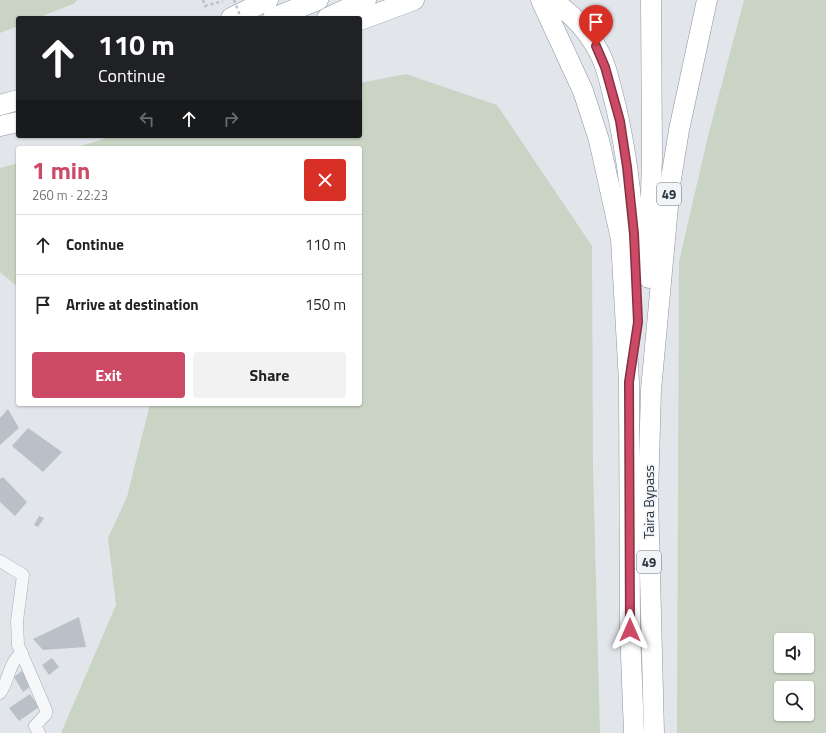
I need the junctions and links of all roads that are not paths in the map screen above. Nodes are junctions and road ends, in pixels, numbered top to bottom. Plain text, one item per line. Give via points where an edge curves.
1 (268, 0) edge
2 (318, 0) edge
3 (366, 0) edge
4 (414, 0) edge
5 (651, 0) edge
6 (707, 0) edge
7 (547, 5) edge
8 (235, 16) edge
9 (278, 16) edge
10 (331, 16) edge
11 (362, 19) edge
12 (16, 101) edge
13 (0, 105) edge
14 (16, 122) edge
15 (0, 126) edge
16 (629, 382) junction
17 (651, 390) junction
18 (0, 561) edge
19 (22, 653) junction
20 (0, 693) edge
21 (39, 733) edge
22 (634, 733) edge
23 (654, 733) edge

1 - 8 highway
2 - 9 highway
3 - 10 highway
4 - 11 highway
5 - 17 highway, 49 via 652,155 648,331
6 - 17 highway, 49 via 670,185
7 - 16 highway, 49 via 583,91 599,140 621,239
7 - 16 highway, 49 via 571,13 596,46 605,67 620,121 634,234 638,322
12 - 13 highway
14 - 15 highway
16 - 22 highway, Taira Bypass / 49 via 630,630
17 - 23 highway, Taira Bypass / 49 via 648,496
18 - 19 street via 23,574 17,621 18,645
19 - 20 street via 15,659
19 - 21 street via 46,710 46,714 35,726

